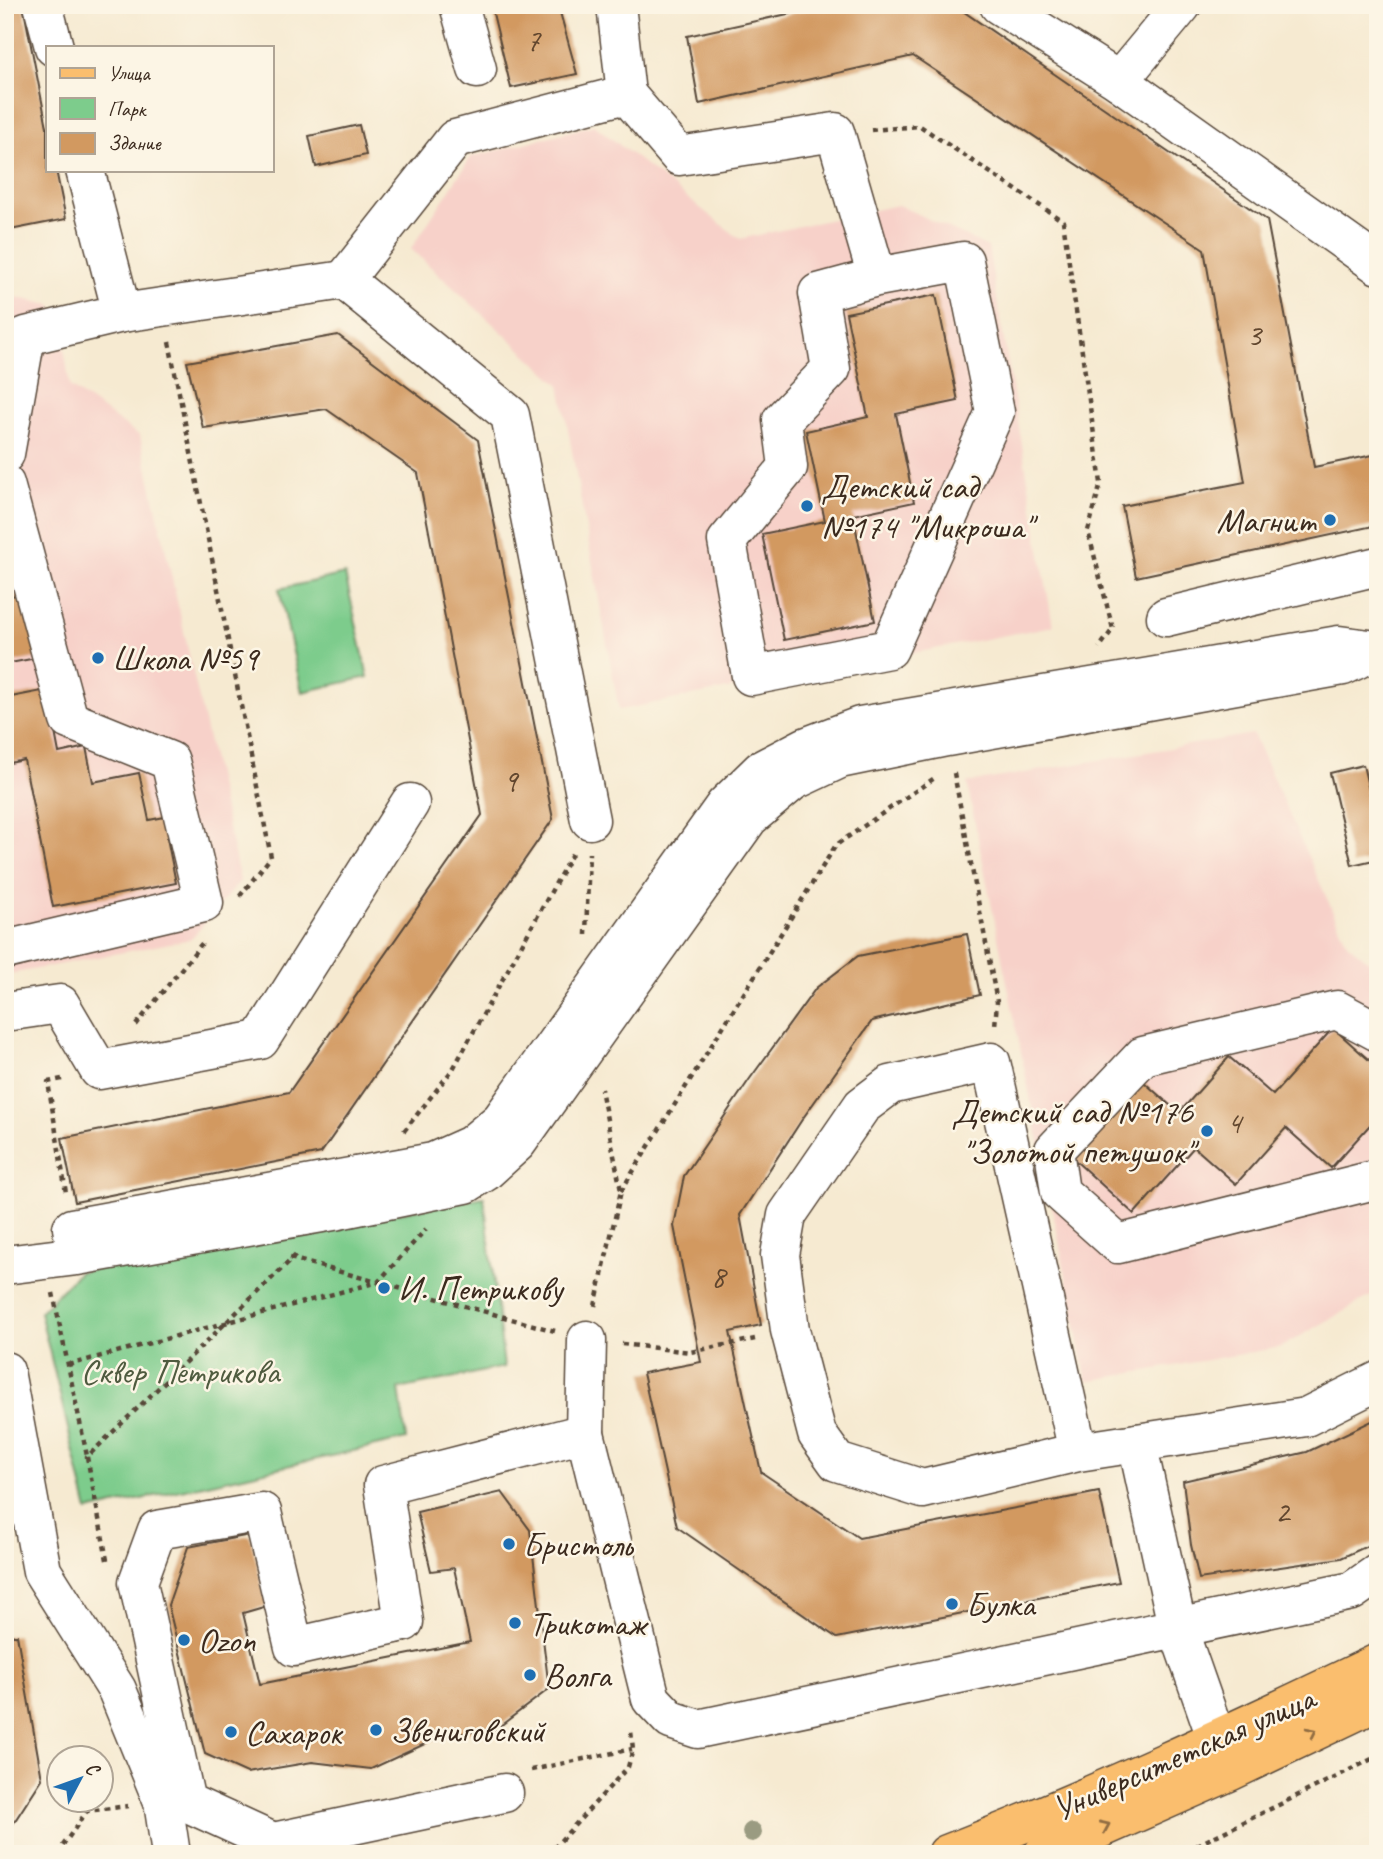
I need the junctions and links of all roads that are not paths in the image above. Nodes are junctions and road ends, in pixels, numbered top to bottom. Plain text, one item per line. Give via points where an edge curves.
1 (43, 5) edge
2 (459, 5) edge
3 (616, 5) edge
4 (999, 5) edge
5 (1182, 5) edge
6 (54, 46) edge
7 (477, 69) dead end
8 (1119, 80) junction
9 (626, 94) junction
10 (86, 172) edge
11 (1378, 265) edge
12 (877, 277) junction
13 (344, 280) junction
14 (122, 313) junction
15 (5, 454) edge
16 (5, 484) edge
17 (1378, 566) edge
18 (1166, 617) dead end
19 (1377, 652) edge
20 (410, 803) dead end
21 (590, 820) road end
22 (5, 950) edge
23 (5, 1012) edge
24 (1378, 1032) edge
25 (1378, 1179) edge
26 (65, 1248) junction
27 (5, 1265) edge
28 (587, 1340) road end
29 (5, 1371) edge
30 (1378, 1381) edge
31 (585, 1433) junction
32 (1138, 1443) junction
33 (1079, 1452) junction
34 (1378, 1573) edge
35 (1177, 1626) junction
36 (1378, 1663) edge
37 (1378, 1701) edge
38 (1224, 1756) junction
39 (505, 1793) road end
40 (1037, 1843) edge
41 (270, 1848) edge
42 (171, 1854) edge
43 (947, 1854) edge

1 - 6 street
2 - 7 street
3 - 9 street
4 - 8 street
5 - 8 street
8 - 11 street
9 - 12 street via 680,156 835,132
9 - 13 street via 454,139
10 - 14 street
12 - 12 street via 818,293 831,369 782,420 788,467 727,541 751,676 889,649 995,412 964,261
13 - 14 street
13 - 21 street via 510,415
14 - 15 street via 26,336
16 - 22 street via 69,720 170,761 204,903
17 - 18 street
19 - 26 street via 1339,645 860,726 805,747 761,770 725,805 501,1120 471,1145 433,1162
19 - 26 street via 1343,666 950,752 840,759 793,781 748,818 517,1143 466,1184 326,1212
20 - 23 street via 260,1040 99,1070 60,1004
24 - 25 street via 1337,1010 1143,1056 1054,1150 1060,1192 1118,1244
26 - 27 street
28 - 31 street
29 - 42 street via 42,1571 117,1690 163,1801
30 - 32 street via 1306,1417
31 - 35 street via 650,1699 671,1720 698,1729
31 - 41 street via 383,1485 404,1622 294,1647 262,1512 157,1530 138,1581 186,1802
32 - 33 street
32 - 35 street
33 - 33 street via 923,1489 838,1462 817,1434 790,1330 780,1255 787,1215 862,1105 890,1085 990,1062
34 - 35 street via 1352,1591
35 - 38 street
36 - 38 main road, Университетская улица
38 -> 37 main road, Университетская улица
38 - 40 main road, Университетская улица
39 - 41 street
40 - 43 main road, Университетская улица

